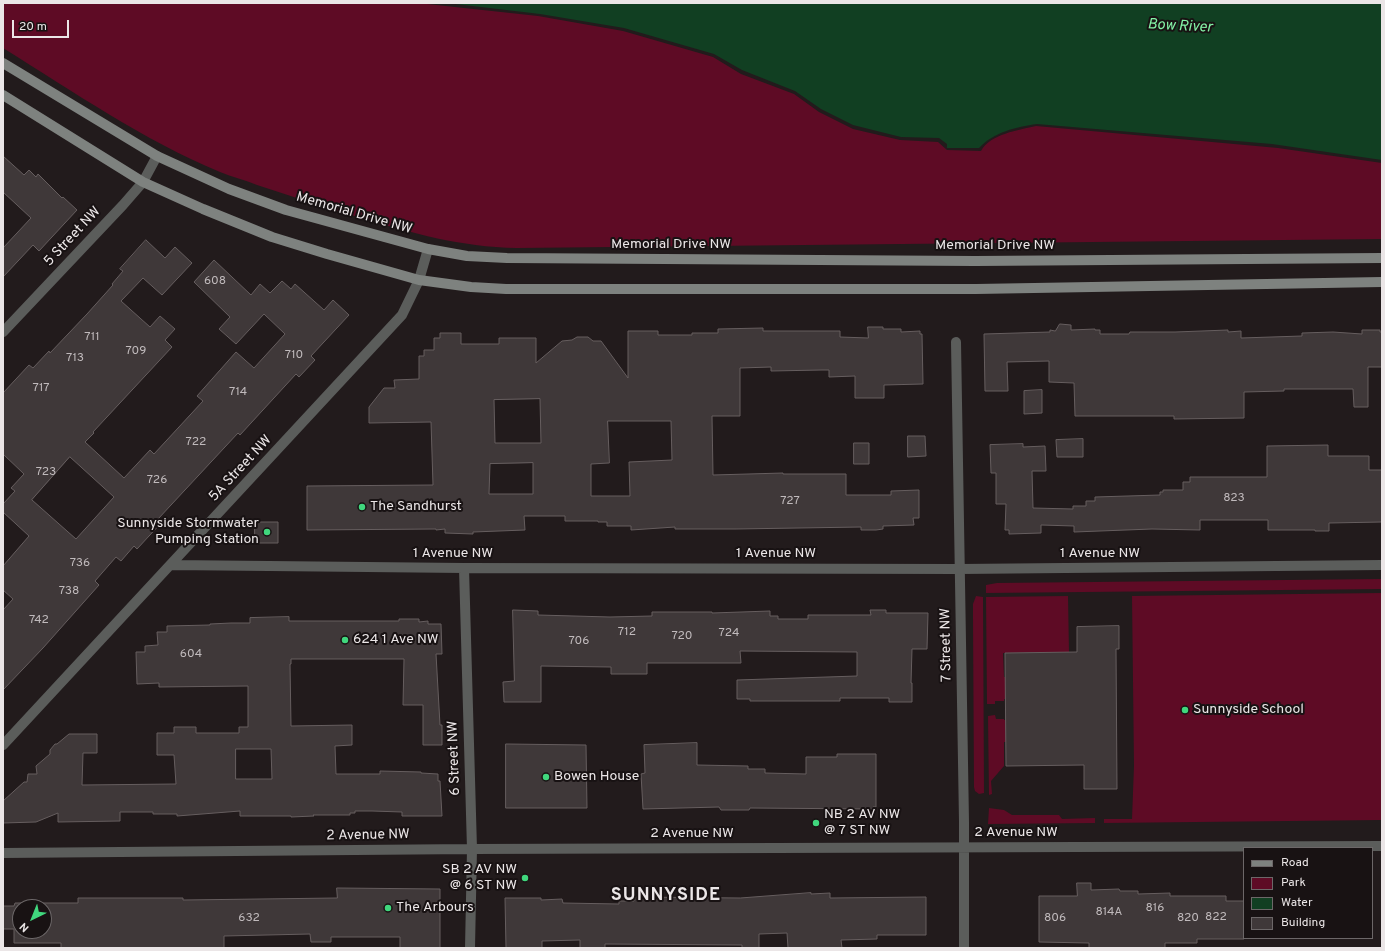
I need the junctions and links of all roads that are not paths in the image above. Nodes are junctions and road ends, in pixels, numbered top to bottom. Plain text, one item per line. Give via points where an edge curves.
1 (3, 63) edge
2 (3, 96) edge
3 (157, 156) junction
4 (143, 182) junction
5 (428, 249) junction
6 (1382, 258) edge
7 (419, 280) junction
8 (1382, 282) edge
9 (3, 332) edge
10 (956, 342) dead end
11 (171, 565) junction
12 (1382, 565) edge
13 (464, 568) junction
14 (960, 569) junction
15 (3, 746) edge
16 (1382, 846) edge
17 (964, 848) junction
18 (472, 849) junction
19 (3, 853) edge
20 (470, 948) edge
21 (964, 948) edge

1 - 3 main road, Memorial Drive NW
2 - 4 main road
3 - 4 street, 5 Street NW
3 - 5 main road, Memorial Drive NW via 229,189 286,210
4 - 7 main road via 203,210 272,237
4 - 9 street, 5 Street NW
5 - 6 main road, Memorial Drive NW via 467,256 507,258 975,261
5 - 7 street, 5A Street NW
7 - 8 main road via 506,289 976,288
7 - 11 street, 5A Street NW via 402,315
10 - 14 street, 7 Street NW
11 - 13 street, 1 Avenue NW
11 - 15 street, 5A Street NW
12 - 14 street, 1 Avenue NW
13 - 14 street, 1 Avenue NW
13 - 18 street, 6 Street NW
14 - 17 street, 7 Street NW
16 - 17 street, 2 Avenue NW
17 - 18 street, 2 Avenue NW
17 - 21 street, 7 Street NW
18 - 19 street, 2 Avenue NW
18 - 20 street, 6 Street NW

